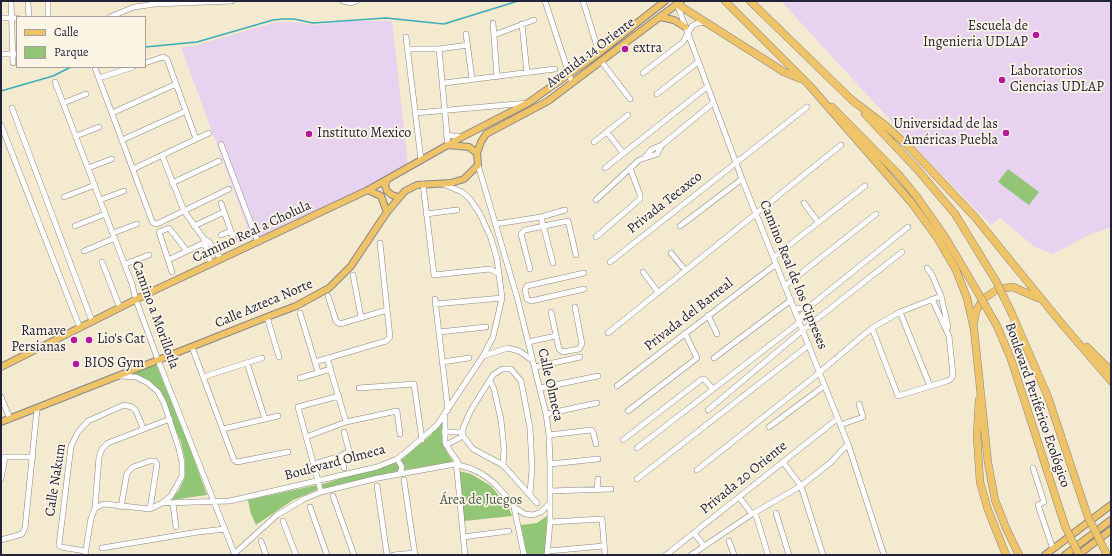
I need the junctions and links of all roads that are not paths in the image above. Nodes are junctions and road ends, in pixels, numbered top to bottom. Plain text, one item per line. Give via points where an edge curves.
1 (12, 1) edge
2 (48, 1) edge
3 (232, 1) edge
4 (343, 1) edge
5 (357, 1) edge
6 (545, 1) edge
7 (583, 1) edge
8 (666, 1) edge
9 (725, 1) edge
10 (750, 1) edge
11 (678, 2) edge
12 (28, 4) dead end
13 (29, 16) edge
14 (48, 16) edge
15 (112, 16) edge
16 (660, 17) junction
17 (1, 18) edge
18 (15, 18) edge
19 (534, 20) dead end
20 (704, 22) junction
21 (493, 23) dead end
22 (522, 24) junction
23 (685, 27) junction
24 (466, 34) dead end
25 (494, 35) junction
26 (688, 35) junction
27 (406, 37) dead end
28 (624, 38) junction
29 (468, 45) junction
30 (408, 49) junction
31 (440, 49) junction
32 (599, 53) junction
33 (1, 54) edge
34 (15, 54) edge
35 (601, 61) junction
36 (698, 62) junction
37 (13, 63) dead end
38 (146, 63) edge
39 (95, 68) dead end
40 (130, 68) edge
41 (555, 69) dead end
42 (643, 72) dead end
43 (527, 73) junction
44 (570, 75) junction
45 (497, 77) junction
46 (99, 78) junction
47 (472, 79) junction
48 (55, 82) dead end
49 (806, 82) junction
50 (444, 83) junction
51 (572, 83) junction
52 (176, 84) junction
53 (707, 87) junction
54 (86, 94) dead end
55 (657, 94) dead end
56 (630, 99) dead end
57 (852, 100) junction
58 (64, 103) junction
59 (528, 103) junction
60 (713, 103) junction
61 (807, 107) dead end
62 (12, 108) dead end
63 (446, 110) junction
64 (186, 111) junction
65 (112, 113) junction
66 (415, 113) junction
67 (510, 113) joint
68 (628, 115) dead end
69 (1, 125) edge
70 (99, 127) dead end
71 (606, 132) junction
72 (209, 133) dead end
73 (446, 135) junction
74 (76, 136) junction
75 (462, 136) junction
76 (196, 139) junction
77 (122, 140) junction
78 (594, 142) dead end
79 (220, 144) dead end
80 (448, 145) junction
81 (841, 145) dead end
82 (477, 153) junction
83 (623, 154) junction
84 (162, 155) junction
85 (112, 159) dead end
86 (421, 160) junction
87 (219, 161) dead end
88 (736, 162) junction
89 (478, 165) junction
90 (88, 168) junction
91 (605, 168) dead end
92 (630, 168) junction
93 (133, 169) junction
94 (742, 179) junction
95 (387, 180) junction
96 (172, 183) junction
97 (423, 184) junction
98 (443, 184) junction
99 (95, 185) junction
100 (865, 186) dead end
101 (230, 189) dead end
102 (368, 190) junction
103 (124, 191) dead end
104 (64, 197) dead end
105 (398, 197) junction
106 (100, 200) junction
107 (596, 200) dead end
108 (221, 203) dead end
109 (804, 203) dead end
110 (457, 210) dead end
111 (566, 210) dead end
112 (184, 211) junction
113 (224, 212) junction
114 (387, 212) junction
115 (756, 213) junction
116 (105, 214) junction
117 (426, 214) junction
118 (876, 214) dead end
119 (541, 217) junction
120 (818, 222) junction
121 (137, 224) dead end
122 (496, 224) junction
123 (75, 226) dead end
124 (194, 226) junction
125 (544, 226) junction
126 (680, 226) dead end
127 (908, 227) dead end
128 (231, 231) junction
129 (221, 235) dead end
130 (114, 236) junction
131 (596, 237) dead end
132 (234, 240) dead end
133 (205, 241) junction
134 (258, 242) junction
135 (380, 242) dead end
136 (212, 246) junction
137 (206, 249) junction
138 (84, 251) dead end
139 (186, 251) junction
140 (902, 252) dead end
141 (671, 253) dead end
142 (149, 255) dead end
143 (576, 255) dead end
144 (774, 257) junction
145 (221, 259) junction
146 (168, 260) junction
147 (102, 262) dead end
148 (610, 262) dead end
149 (553, 263) dead end
150 (125, 264) junction
151 (211, 264) junction
152 (776, 264) junction
153 (927, 268) dead end
154 (530, 269) dead end
155 (685, 270) junction
156 (172, 272) dead end
157 (643, 272) dead end
158 (584, 273) dead end
159 (500, 274) junction
160 (353, 275) dead end
161 (785, 286) junction
162 (584, 289) dead end
163 (658, 292) junction
164 (526, 294) junction
165 (328, 296) dead end
166 (517, 296) junction
167 (941, 296) junction
168 (502, 298) junction
169 (932, 299) junction
170 (136, 300) junction
171 (791, 300) junction
172 (1043, 301) junction
173 (574, 307) dead end
174 (809, 307) junction
175 (120, 308) junction
176 (795, 309) junction
177 (387, 310) junction
178 (551, 312) dead end
179 (900, 312) junction
180 (300, 313) dead end
181 (708, 315) junction
182 (267, 317) junction
183 (361, 318) junction
184 (92, 321) junction
185 (799, 321) junction
186 (1062, 324) junction
187 (486, 327) dead end
188 (80, 328) junction
189 (872, 328) junction
190 (974, 329) junction
191 (803, 330) junction
192 (439, 332) junction
193 (608, 333) dead end
194 (685, 333) junction
195 (717, 334) dead end
196 (556, 336) junction
197 (949, 336) junction
198 (528, 342) junction
199 (809, 345) junction
200 (192, 346) junction
201 (279, 356) dead end
202 (483, 356) junction
203 (580, 357) dead end
204 (262, 358) dead end
205 (327, 358) junction
206 (469, 358) dead end
207 (714, 358) dead end
208 (158, 360) junction
209 (533, 361) junction
210 (315, 362) junction
211 (442, 362) junction
212 (247, 363) junction
213 (1, 367) edge
214 (534, 367) junction
215 (331, 369) junction
216 (1111, 370) edge
217 (318, 372) junction
218 (818, 372) junction
219 (116, 376) junction
220 (598, 376) dead end
221 (203, 377) junction
222 (300, 378) dead end
223 (490, 381) junction
224 (1111, 381) edge
225 (617, 386) dead end
226 (824, 386) junction
227 (930, 386) junction
228 (359, 388) dead end
229 (541, 388) junction
230 (713, 389) junction
231 (980, 390) junction
232 (339, 396) junction
233 (1, 397) edge
234 (597, 403) dead end
235 (859, 404) dead end
236 (37, 409) junction
237 (448, 410) junction
238 (708, 410) dead end
239 (628, 411) dead end
240 (546, 414) junction
241 (445, 415) junction
242 (278, 416) dead end
243 (10, 419) junction
244 (170, 419) junction
245 (265, 419) junction
246 (837, 419) junction
247 (1, 422) edge
248 (346, 422) junction
249 (840, 425) junction
250 (770, 427) dead end
251 (143, 428) junction
252 (223, 429) junction
253 (344, 432) dead end
254 (444, 432) junction
255 (400, 434) dead end
256 (463, 434) junction
257 (549, 434) junction
258 (306, 436) junction
259 (422, 440) junction
260 (623, 440) dead end
261 (596, 444) dead end
262 (848, 444) junction
263 (446, 445) junction
264 (638, 448) dead end
265 (288, 452) dead end
266 (341, 456) junction
267 (3, 457) edge
268 (33, 457) junction
269 (397, 459) junction
270 (598, 459) dead end
271 (455, 462) junction
272 (783, 462) junction
273 (314, 464) junction
274 (550, 464) junction
275 (503, 465) junction
276 (377, 467) junction
277 (344, 468) dead end
278 (1033, 468) dead end
279 (697, 470) dead end
280 (400, 474) junction
281 (378, 478) junction
282 (1, 479) edge
283 (598, 479) dead end
284 (637, 479) dead end
285 (404, 480) dead end
286 (319, 481) junction
287 (377, 486) dead end
288 (801, 486) junction
289 (611, 489) dead end
290 (597, 490) junction
291 (550, 491) junction
292 (321, 492) junction
293 (530, 494) junction
294 (333, 496) dead end
295 (739, 497) junction
296 (215, 502) junction
297 (537, 503) dead end
298 (550, 503) junction
299 (162, 504) junction
300 (173, 504) junction
301 (1111, 505) edge
302 (121, 507) junction
303 (310, 507) dead end
304 (514, 507) junction
305 (95, 508) junction
306 (150, 509) junction
307 (753, 513) junction
308 (776, 513) dead end
309 (1111, 520) edge
310 (283, 521) dead end
311 (550, 522) junction
312 (176, 527) dead end
313 (225, 529) junction
314 (1111, 530) edge
315 (509, 531) dead end
316 (694, 533) junction
317 (463, 537) junction
318 (1, 540) edge
319 (261, 542) dead end
320 (730, 542) dead end
321 (604, 546) junction
322 (704, 546) junction
323 (102, 548) dead end
324 (1053, 549) junction
325 (1111, 551) edge
326 (85, 553) edge
327 (548, 553) edge
328 (234, 554) edge
329 (414, 554) edge
330 (266, 555) edge
331 (296, 555) edge
332 (327, 555) edge
333 (354, 555) edge
334 (387, 555) edge
335 (394, 555) edge
336 (466, 555) edge
337 (524, 555) edge
338 (605, 555) edge
339 (666, 555) edge
340 (690, 555) edge
341 (734, 555) edge
342 (768, 555) edge
343 (789, 555) edge
344 (823, 555) edge
345 (884, 555) edge
346 (1006, 555) edge
347 (1019, 555) edge
348 (1045, 555) edge
349 (1065, 555) edge
350 (1078, 555) edge
351 (1107, 555) edge

1 - 18 street
2 - 14 street
3 - 15 street via 155,4 134,7
4 - 5 street
6 - 44 street
7 - 32 street
8 - 28 main road, Avenida 14 Oriente
9 - 49 highway, Boulevard Periférico Ecológico
10 - 57 highway, Boulevard Periférico Ecológico
11 - 16 main road, Avenida 14 Oriente
11 - 20 highway
11 - 23 street, Camino Real de los Cipreses
12 - 13 street
16 - 23 main road via 674,20
16 - 28 main road, Avenida 14 Oriente
17 - 18 street
18 - 34 street
19 - 22 street
20 - 26 street via 692,26
20 - 49 highway via 784,72
21 - 25 street
22 - 25 street
22 - 43 street
23 - 26 street, Camino Real de los Cipreses
24 - 29 street
25 - 45 street
26 - 36 street, Camino Real de los Cipreses
26 - 42 street via 683,42
27 - 30 street
28 - 32 main road, Avenida 14 Oriente
28 - 35 main road, Avenida 14 Oriente
29 - 31 street
29 - 47 street
30 - 31 street
30 - 66 street
31 - 50 street
32 - 44 main road, Avenida 14 Oriente
33 - 34 street
34 - 37 street
35 - 51 main road, Avenida 14 Oriente
35 - 56 street
36 - 53 street, Camino Real de los Cipreses
36 - 55 street
38 - 52 street via 166,58
39 - 46 street
40 - 46 street
41 - 43 street
43 - 45 street
44 - 51 street
44 - 59 main road, Avenida 14 Oriente
45 - 47 street
46 - 65 street
47 - 50 street
48 - 58 street, Camino a Morillotla
49 - 190 highway, Boulevard Periférico Ecológico via 931,228 951,260 960,281
49 - 350 highway, Boulevard Periférico Ecológico, bridge via 884,160 917,197 946,237 997,326 1011,359 1065,526
50 - 63 street
51 - 82 main road, Avenida 14 Oriente via 548,101 486,134
52 - 64 street
52 - 65 street
53 - 60 street, Camino Real de los Cipreses
53 - 83 street
54 - 58 street
57 - 172 highway, Boulevard Periférico Ecológico via 886,126 933,171 974,216
57 - 351 highway, Boulevard Periférico Ecológico, bridge via 942,198 969,234 996,281 1048,397 1088,517
58 - 74 street, Camino a Morillotla
59 - 63 street
59 - 67 main road, Avenida 14 Oriente
60 - 88 street, Camino Real de los Cipreses
60 - 92 street via 662,146 657,154 645,157
61 - 88 street, Privada Tecaxco
62 - 184 street
63 - 66 street
63 - 73 street
64 - 76 street
64 - 77 street
65 - 77 street
66 - 86 street
67 - 75 main road, Camino Real a Cholula
68 - 71 street
69 - 188 street
70 - 74 street
71 - 78 street
71 - 83 street
72 - 76 street
73 - 75 street
73 - 80 street
74 - 90 street, Camino a Morillotla
75 - 80 main road, Camino Real a Cholula
76 - 84 street
77 - 93 street
79 - 134 street
80 - 82 main road via 469,147
80 - 86 main road, Camino Real a Cholula
81 - 115 street
82 - 89 main road
83 - 91 street
84 - 93 street
84 - 96 street
85 - 90 street
86 - 95 main road, Camino Real a Cholula
87 - 96 street
88 - 94 street, Camino Real de los Cipreses
88 - 148 street, Privada Tecaxco
89 - 98 main road, Calle Azteca Norte via 461,181
89 - 122 street, Calle Olmeca
90 - 99 street, Camino a Morillotla
92 - 107 street
92 - 131 street via 640,199
93 - 112 street via 155,224
94 - 115 street, Camino Real de los Cipreses
94 - 126 street
95 - 102 main road, Camino Real a Cholula
95 - 105 main road via 385,186 388,191
96 - 112 street
97 - 98 main road, Calle Azteca Norte
97 - 105 main road, Calle Azteca Norte via 410,187
97 - 117 street
98 - 159 street, Boulevard Olmeca via 462,192 480,214 491,238
99 - 104 street
99 - 106 street, Camino a Morillotla
100 - 120 street
101 - 112 street
102 - 114 main road via 381,196
102 - 134 main road, Camino Real a Cholula
103 - 106 street
105 - 114 main road, Calle Azteca Norte
106 - 116 street, Camino a Morillotla
108 - 113 street
109 - 120 street
110 - 117 street
111 - 119 street
112 - 124 street
113 - 124 street
113 - 128 street
114 - 182 main road, Calle Azteca Norte via 351,266 329,288
115 - 144 street, Camino Real de los Cipreses
115 - 155 street
116 - 123 street
116 - 130 street, Camino a Morillotla
117 - 159 street via 434,275 490,269
118 - 161 street
119 - 122 street
119 - 125 street
120 - 144 street
121 - 130 street
122 - 166 street, Calle Olmeca
124 - 133 street
125 - 143 street via 568,221
125 - 149 street
125 - 154 street via 525,230 521,234
127 - 174 street
128 - 129 street
128 - 132 street
130 - 138 street
130 - 150 street, Camino a Morillotla
133 - 136 street
133 - 137 street
133 - 139 street
134 - 145 main road, Camino Real a Cholula
135 - 177 street
136 - 137 street
136 - 145 street
137 - 151 street
139 - 146 street
139 - 146 street via 169,228 161,231 159,234
140 - 191 street
141 - 155 street
142 - 150 street
144 - 152 street, Camino Real de los Cipreses
145 - 151 main road, Camino Real a Cholula
146 - 156 street
147 - 175 street
150 - 170 street, Camino a Morillotla
151 - 170 main road, Camino Real a Cholula
152 - 161 street, Camino Real de los Cipreses
152 - 181 street, Privada del Barreal
153 - 167 street
155 - 163 street
157 - 163 street
158 - 164 street via 527,286
159 - 168 street, Boulevard Olmeca
160 - 183 street
161 - 171 street, Camino Real de los Cipreses
162 - 164 street via 531,301 527,299
163 - 193 street
164 - 166 street
165 - 183 street via 338,323
166 - 198 street, Calle Olmeca
167 - 169 street
167 - 197 street
168 - 192 street via 435,302
168 - 202 street, Boulevard Olmeca via 492,337
169 - 179 street
169 - 197 street
170 - 175 main road, Camino Real a Cholula
170 - 208 street, Camino a Morillotla
171 - 176 street, Camino Real de los Cipreses
171 - 207 street
172 - 186 highway, Boulevard Periférico Ecológico
172 - 190 highway via 1018,288 998,289 980,303 975,315
173 - 196 street via 582,347 561,351
174 - 176 street
174 - 185 street
175 - 184 main road, Camino Real a Cholula
176 - 185 street, Camino Real de los Cipreses
177 - 183 street
177 - 205 street via 389,339
178 - 196 street
179 - 189 street
179 - 227 street
180 - 210 street
181 - 194 street, Privada del Barreal
181 - 195 street
182 - 200 main road, Calle Azteca Norte
182 - 201 street
184 - 188 main road, Camino Real a Cholula
185 - 191 street, Camino Real de los Cipreses
185 - 230 street
186 - 216 highway
186 - 224 highway, Boulevard Periférico Ecológico
187 - 192 street
188 - 213 main road, Camino Real a Cholula
189 - 218 street
189 - 227 street via 898,396
190 - 231 highway, Boulevard Periférico Ecológico
191 - 199 street, Camino Real de los Cipreses
191 - 238 street
192 - 211 street
194 - 225 street, Privada del Barreal
194 - 239 street via 697,358
196 - 198 street
197 - 227 street via 953,375 951,379
198 - 209 street, Calle Olmeca
199 - 218 street, Camino Real de los Cipreses
199 - 284 street
200 - 208 main road, Calle Azteca Norte
200 - 221 street
202 - 209 street via 508,348 519,351
202 - 237 street, Boulevard Olmeca
203 - 214 street
204 - 212 street
205 - 210 street
205 - 215 street
206 - 211 street
208 - 219 main road, Calle Azteca Norte
208 - 296 street, Camino a Morillotla
209 - 214 street, Calle Olmeca
210 - 217 street
211 - 237 street
212 - 221 street
212 - 245 street
214 - 229 street, Calle Olmeca
215 - 217 street
215 - 232 street
217 - 222 street
218 - 226 street, Camino Real de los Cipreses
218 - 279 street
219 - 236 main road, Calle Azteca Norte
219 - 244 street via 131,375 151,385 160,396
220 - 229 street
221 - 252 street
223 - 256 street via 471,410
223 - 275 street via 501,420
223 - 293 street via 497,371 505,368 516,373 521,381 530,428
226 - 246 street, Camino Real de los Cipreses
226 - 250 street
228 - 259 street via 414,384
229 - 240 street, Calle Olmeca
230 - 260 street via 702,379
230 - 264 street
231 - 346 highway via 977,420 980,482
231 - 347 highway, Boulevard Periférico Ecológico via 988,464 995,500
232 - 248 street
232 - 258 street via 298,407
233 - 243 street
234 - 240 street
235 - 249 street via 863,416
236 - 243 main road, Calle Azteca Norte
236 - 268 street
237 - 241 street, Boulevard Olmeca
240 - 257 street, Calle Olmeca
241 - 254 street
241 - 259 street, Boulevard Olmeca
242 - 245 street
243 - 247 main road, Calle Azteca Norte
244 - 251 street
244 - 299 street via 182,462 182,476 171,496
245 - 252 street
246 - 249 street, Camino Real de los Cipreses
246 - 272 street, Privada 20 Oriente
248 - 255 street via 397,410
248 - 258 street
249 - 262 street, Camino Real de los Cipreses
251 - 305 street via 108,443 102,449 99,457
251 - 326 street, Calle Nakum via 136,411 124,405 88,421 78,432 71,446 59,546
252 - 265 street via 237,462
253 - 266 street via 349,451
254 - 256 street
254 - 263 street
256 - 263 street
256 - 275 street via 473,449
257 - 261 street via 591,430
257 - 274 street, Calle Olmeca
258 - 273 street
259 - 269 street, Boulevard Olmeca
262 - 288 street via 830,463
262 - 345 street, Camino Real de los Cipreses
263 - 271 street
266 - 273 street
266 - 277 street
267 - 268 street
267 - 282 street
268 - 318 street via 25,528 22,534
269 - 276 street, Boulevard Olmeca
269 - 280 street via 401,464
270 - 274 street
271 - 280 street
271 - 304 street via 493,482
271 - 317 street
272 - 288 street
272 - 295 street, Privada 20 Oriente
273 - 286 street
274 - 291 street, Calle Olmeca
275 - 293 street
276 - 281 street
276 - 286 street, Boulevard Olmeca
278 - 324 street via 1044,502 1038,505
280 - 281 street
281 - 292 street
283 - 290 street
285 - 329 street
286 - 292 street
286 - 296 street, Boulevard Olmeca
287 - 334 street
288 - 307 street
288 - 344 street
289 - 290 street
290 - 291 street
291 - 298 street, Calle Olmeca
292 - 328 street via 291,505
293 - 297 street
294 - 333 street
295 - 307 street
295 - 316 street, Privada 20 Oriente
296 - 300 street, Boulevard Olmeca
296 - 313 street, Camino a Morillotla
298 - 304 street via 541,512 533,515 524,514
298 - 311 street, Calle Olmeca
299 - 300 street, Boulevard Olmeca
299 - 306 street
300 - 312 street
301 - 324 main road
302 - 305 street via 104,504
302 - 306 street
302 - 306 street via 127,473 133,468 155,461 157,464
303 - 332 street
304 - 337 street
305 - 326 street
307 - 322 street
307 - 342 street
308 - 343 street
309 - 349 main road
310 - 331 street
311 - 321 street via 602,519
311 - 327 street, Calle Olmeca
313 - 323 street
313 - 328 street, Camino a Morillotla
314 - 350 main road
315 - 317 street
316 - 322 street
316 - 339 street, Privada 20 Oriente
317 - 336 street
319 - 330 street
320 - 341 street
321 - 327 street
321 - 338 street
322 - 340 street
324 - 348 main road
325 - 351 main road
329 - 335 street

